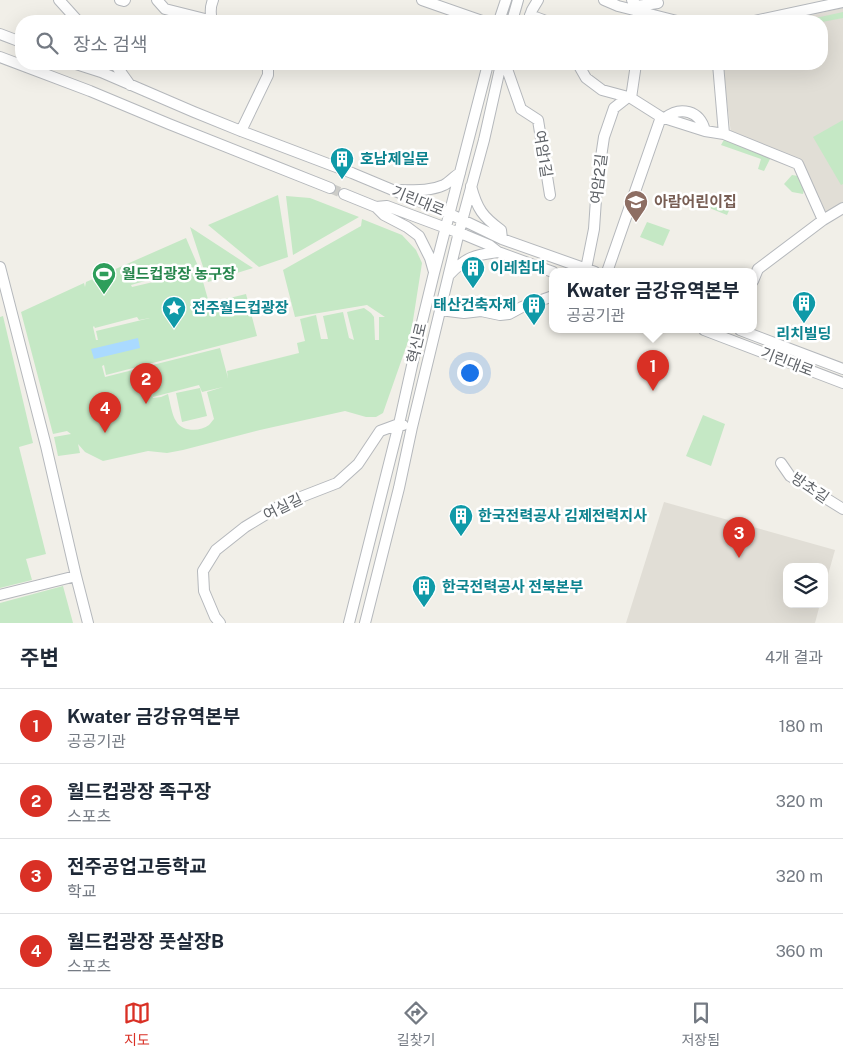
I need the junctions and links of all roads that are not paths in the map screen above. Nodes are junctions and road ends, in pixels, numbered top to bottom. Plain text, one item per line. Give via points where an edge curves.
1 (59, 0) edge
2 (120, 0) edge
3 (125, 0) edge
4 (213, 0) edge
5 (422, 0) edge
6 (506, 0) edge
7 (518, 0) edge
8 (538, 0) edge
9 (604, 0) edge
10 (632, 0) edge
11 (159, 1) edge
12 (658, 1) edge
13 (843, 2) edge
14 (73, 15) edge
15 (189, 15) edge
16 (211, 15) edge
17 (465, 15) edge
18 (501, 15) edge
19 (514, 15) edge
20 (530, 15) edge
21 (644, 15) edge
22 (653, 15) edge
23 (782, 15) edge
24 (0, 34) edge
25 (15, 40) edge
26 (0, 57) edge
27 (15, 63) edge
28 (33, 70) edge
29 (95, 70) edge
30 (119, 70) edge
31 (267, 70) edge
32 (486, 70) edge
33 (500, 70) edge
34 (506, 70) edge
35 (581, 70) edge
36 (635, 70) edge
37 (719, 70) edge
38 (130, 85) junction
39 (630, 97) junction
40 (663, 117) junction
41 (241, 131) junction
42 (724, 134) junction
43 (460, 173) junction
44 (471, 185) junction
45 (330, 188) tunnel mouth
46 (391, 190) junction
47 (344, 194) tunnel mouth
48 (550, 195) dead end
49 (376, 207) junction
50 (843, 208) edge
51 (450, 214) junction
52 (462, 220) junction
53 (823, 220) junction
54 (446, 228) junction
55 (459, 232) junction
56 (502, 239) junction
57 (498, 252) junction
58 (0, 267) edge
59 (584, 268) edge
60 (590, 268) edge
61 (608, 268) edge
62 (549, 271) edge
63 (757, 272) edge
64 (434, 273) junction
65 (448, 276) junction
66 (549, 297) edge
67 (440, 310) junction
68 (712, 333) edge
69 (748, 333) edge
70 (843, 370) edge
71 (843, 383) edge
72 (399, 424) junction
73 (412, 427) junction
74 (781, 463) dead end
75 (843, 509) edge
76 (76, 576) junction
77 (0, 596) edge
78 (88, 623) edge
79 (220, 623) edge
80 (349, 623) edge
81 (365, 623) edge

1 - 14 street
2 - 3 street
4 - 16 street
5 - 17 street
6 - 18 street
7 - 19 street
8 - 20 street
9 - 21 street
10 - 12 street via 637,6
11 - 15 street via 165,9
12 - 22 street
13 - 23 street
24 - 25 street
26 - 27 street
28 - 45 street
29 - 38 street, 기린대로
30 - 38 street
31 - 41 street via 268,75
32 - 43 street, 혁신로
33 - 44 street, 혁신로
34 - 48 street, 여암1길 via 521,109 538,120
35 - 39 street via 586,78 602,90
36 - 39 street
37 - 42 street
38 - 41 street, 기린대로
39 - 40 street
39 - 60 street, 여암2길 via 614,108 604,138
40 - 42 street
40 - 61 street
41 - 46 street, 기린대로
42 - 53 street via 798,164
43 - 46 street via 447,184 429,190
43 - 51 street, 혁신로
44 - 52 street, 혁신로
44 - 56 street via 475,202 502,230
46 - 51 street, 기린대로
47 - 49 street, 기린대로
49 - 54 street, 기린대로 via 387,206
49 - 64 street via 384,216 419,236
50 - 53 street
51 - 52 street, 기린대로
51 - 54 street, 혁신로
52 - 55 street, 혁신로
52 - 56 street, 기린대로
53 - 63 street
54 - 55 street, 기린대로
54 - 64 street, 혁신로
55 - 57 street, 기린대로
55 - 65 street, 혁신로
56 - 59 street, 기린대로
57 - 62 street, 기린대로
57 - 65 street via 472,256
58 - 76 street
64 - 72 street, 혁신로
65 - 67 street, 혁신로
66 - 67 street via 509,314
67 - 73 street, 혁신로
68 - 71 street, 기린대로
69 - 70 street, 기린대로
72 - 73 street
72 - 79 street, 여실길 via 380,432 358,464 337,483 283,504 245,527 216,550 203,571 204,591
72 - 80 street, 혁신로
73 - 81 street, 혁신로
74 - 75 street, 방초길 via 790,476
76 - 77 street
76 - 78 street

